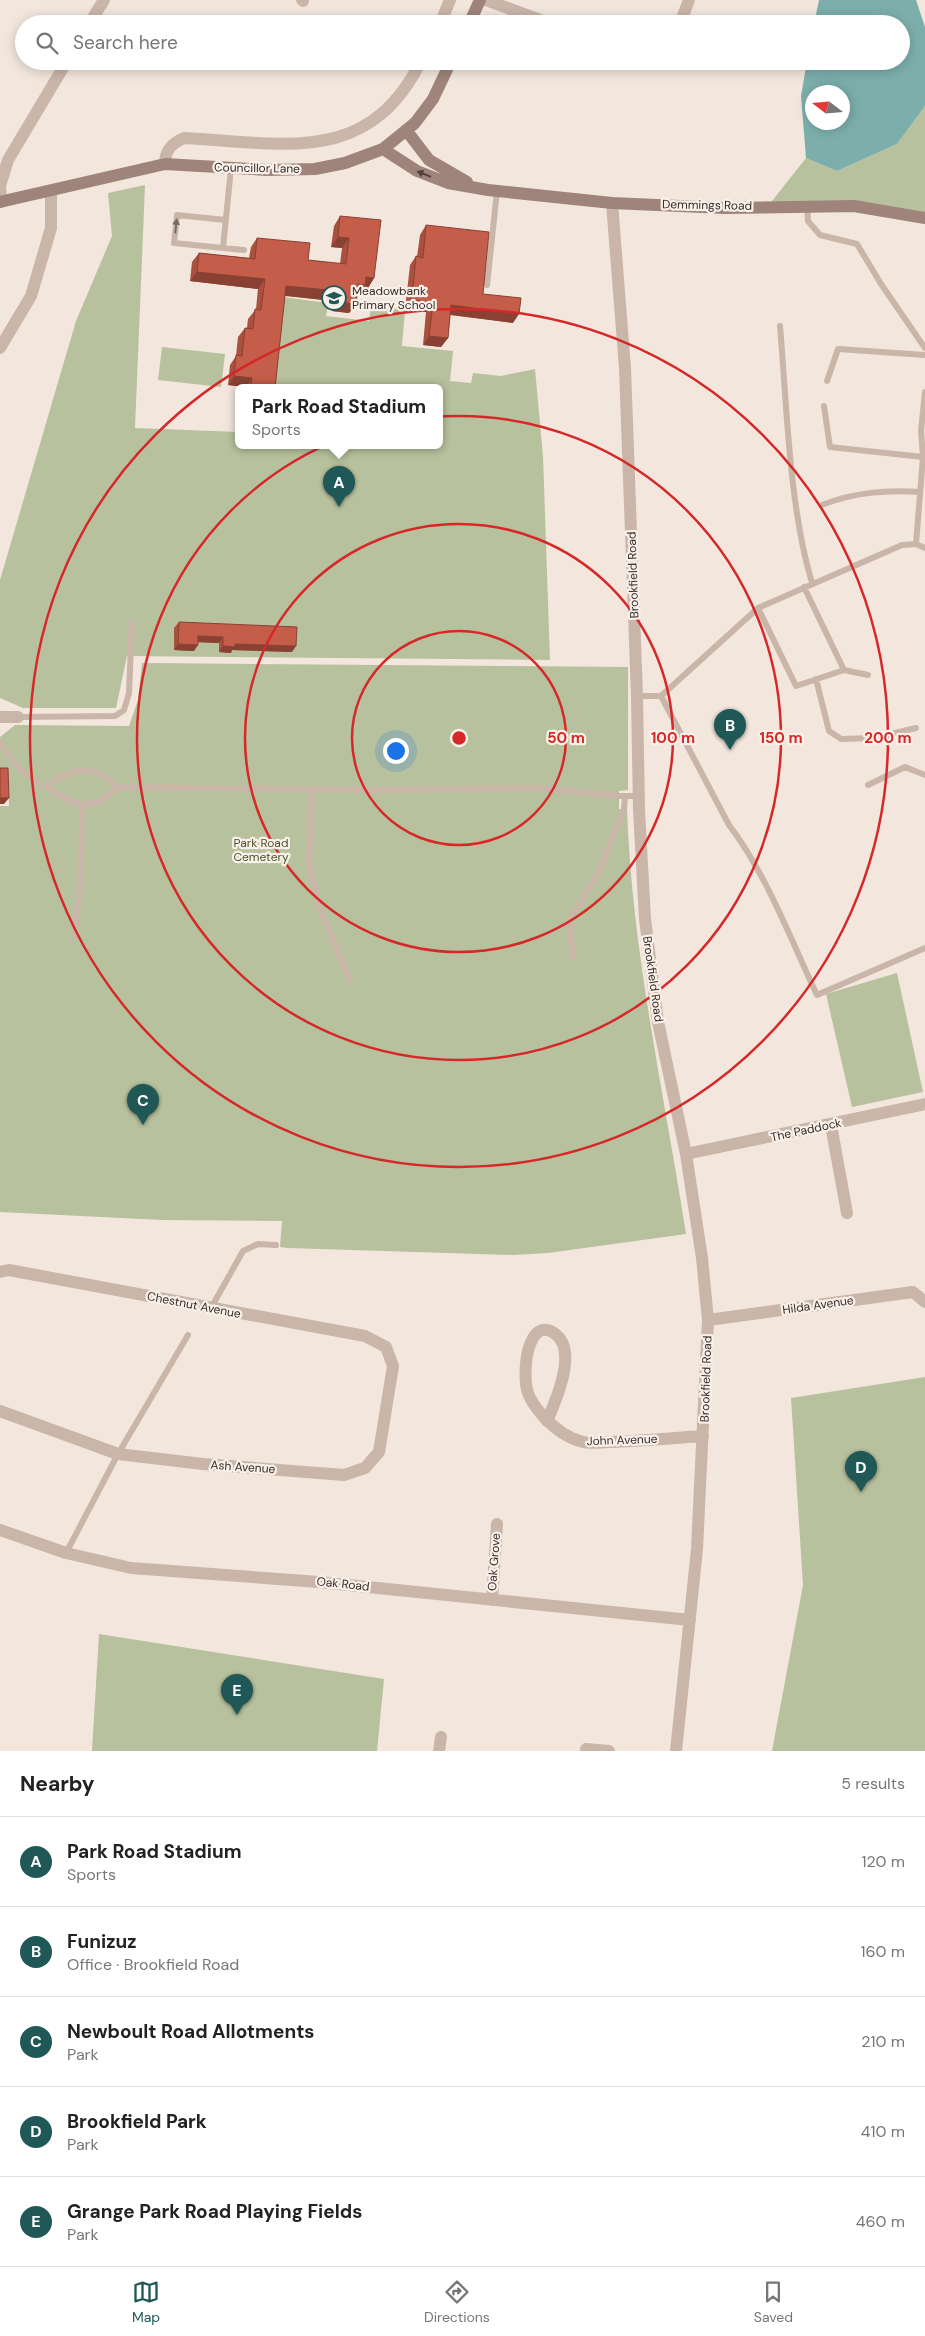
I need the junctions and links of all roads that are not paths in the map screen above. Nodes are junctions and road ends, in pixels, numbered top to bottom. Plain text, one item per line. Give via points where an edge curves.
1 (104, 0) edge
2 (450, 0) edge
3 (480, 0) edge
4 (486, 0) edge
5 (688, 0) edge
6 (95, 15) edge
7 (444, 15) edge
8 (473, 15) edge
9 (527, 15) edge
10 (683, 15) edge
11 (62, 70) edge
12 (417, 70) edge
13 (447, 70) edge
14 (406, 130) junction
15 (383, 148) junction
16 (165, 164) junction
17 (231, 168) junction
18 (492, 190) junction
19 (51, 191) junction
20 (1, 202) edge
21 (612, 203) junction
22 (806, 205) junction
23 (925, 218) edge
24 (226, 220) junction
25 (223, 248) junction
26 (244, 250) dead end
27 (487, 285) edge
28 (780, 326) dead end
29 (0, 348) edge
30 (925, 348) edge
31 (925, 355) edge
32 (827, 381) dead end
33 (925, 392) edge
34 (824, 406) dead end
35 (924, 457) junction
36 (920, 492) junction
37 (822, 505) dead end
38 (916, 544) junction
39 (925, 548) edge
40 (812, 583) junction
41 (804, 587) junction
42 (758, 608) junction
43 (132, 622) dead end
44 (844, 670) junction
45 (868, 675) dead end
46 (816, 679) junction
47 (637, 696) junction
48 (660, 696) junction
49 (0, 717) edge
50 (18, 717) joint
51 (916, 728) dead end
52 (0, 742) edge
53 (925, 775) edge
54 (868, 785) dead end
55 (47, 787) junction
56 (117, 787) junction
57 (312, 790) junction
58 (625, 796) junction
59 (638, 796) junction
60 (82, 804) junction
61 (74, 937) dead end
62 (925, 948) edge
63 (573, 958) dead end
64 (350, 981) dead end
65 (925, 1104) edge
66 (831, 1125) junction
67 (686, 1154) junction
68 (846, 1213) dead end
69 (276, 1245) dead end
70 (0, 1272) edge
71 (925, 1302) edge
72 (211, 1308) junction
73 (708, 1320) junction
74 (188, 1335) dead end
75 (386, 1347) joint
76 (0, 1411) edge
77 (547, 1421) junction
78 (704, 1436) junction
79 (118, 1454) junction
80 (497, 1524) dead end
81 (0, 1530) edge
82 (66, 1553) junction
83 (492, 1600) junction
84 (690, 1620) junction
85 (440, 1737) dead end
86 (586, 1749) dead end
87 (439, 1751) edge
88 (608, 1751) edge
89 (676, 1751) edge

1 - 6 street
2 - 7 street
3 - 8 street
4 - 9 street
5 - 10 street
11 - 20 street via 8,160 0,186
12 - 16 street, Councillor Lane via 392,106 371,124 340,138 310,143 184,138 175,142 165,154
13 - 14 street, Councillor Lane via 433,99
14 - 15 street, Councillor Lane
14 - 18 street, Demmings Road via 428,160 446,172
15 - 17 street, Councillor Lane via 345,163 314,169
18 -> 15 street, Demmings Road via 448,183 417,171
16 - 17 street, Councillor Lane
16 - 19 street, Councillor Lane
17 - 24 lane
18 - 21 street, Demmings Road
18 - 27 lane
19 - 20 street, Councillor Lane
19 - 29 street via 51,228 32,296
21 - 22 street, Demmings Road via 724,208
21 - 47 street, Brookfield Road via 626,368
22 - 23 street, Demmings Road via 854,206
22 - 30 lane via 808,221 820,235 857,244
24 - 25 lane
25 -> 24 lane via 174,243 177,215
25 - 26 lane
28 - 40 lane via 795,492
31 - 32 lane via 838,349
33 - 35 lane via 921,431
34 - 35 lane via 830,447
35 - 36 lane
36 - 37 lane via 862,493
36 - 38 lane
38 - 39 lane
38 - 40 lane via 902,545
40 - 41 lane
41 - 42 lane
41 - 44 lane
42 - 46 lane via 796,686
42 - 48 lane
43 - 50 lane via 129,693 124,710 115,716
44 - 45 lane
44 - 46 lane
46 - 51 lane via 829,731 841,739 874,738
47 - 48 lane
47 - 59 street, Brookfield Road
48 - 62 lane via 729,825 758,869 817,995
49 - 50 street
52 - 55 lane via 20,769
53 - 54 lane via 905,767
55 - 56 lane via 69,772 82,770 103,775
55 - 60 lane via 71,803
56 - 57 lane
56 - 60 lane via 102,799
57 - 58 lane via 538,788
57 - 64 lane via 309,864 320,909
58 - 59 lane
58 - 63 lane via 624,809 598,874 569,920
59 - 67 street, Brookfield Road via 645,918 658,1022
60 - 61 lane via 81,879
65 - 66 street, The Paddock
66 - 67 street, The Paddock
66 - 68 street
67 - 73 street, Brookfield Road
69 - 72 lane via 258,1244 243,1251
70 - 72 street, Chestnut Avenue via 9,1270
71 - 73 street, Hilda Avenue via 913,1292
72 - 75 street, Chestnut Avenue via 365,1336
73 - 78 street, Brookfield Road
74 - 79 lane
75 - 79 street, Ash Avenue via 393,1366 379,1452 365,1468 344,1475
76 - 79 street, Ash Avenue
77 - 77 street, John Avenue via 529,1400 525,1376 526,1358 533,1336 539,1330 549,1330 558,1336 564,1350 561,1387
77 - 78 street, John Avenue via 557,1432 584,1443
78 - 84 street, Brookfield Road
79 - 82 lane
80 - 83 street, Oak Grove
81 - 82 street, Oak Road
82 - 83 street, Oak Road via 131,1568 319,1582
83 - 84 street, Oak Road
84 - 89 street, Brookfield Road
85 - 87 street
86 - 88 street

